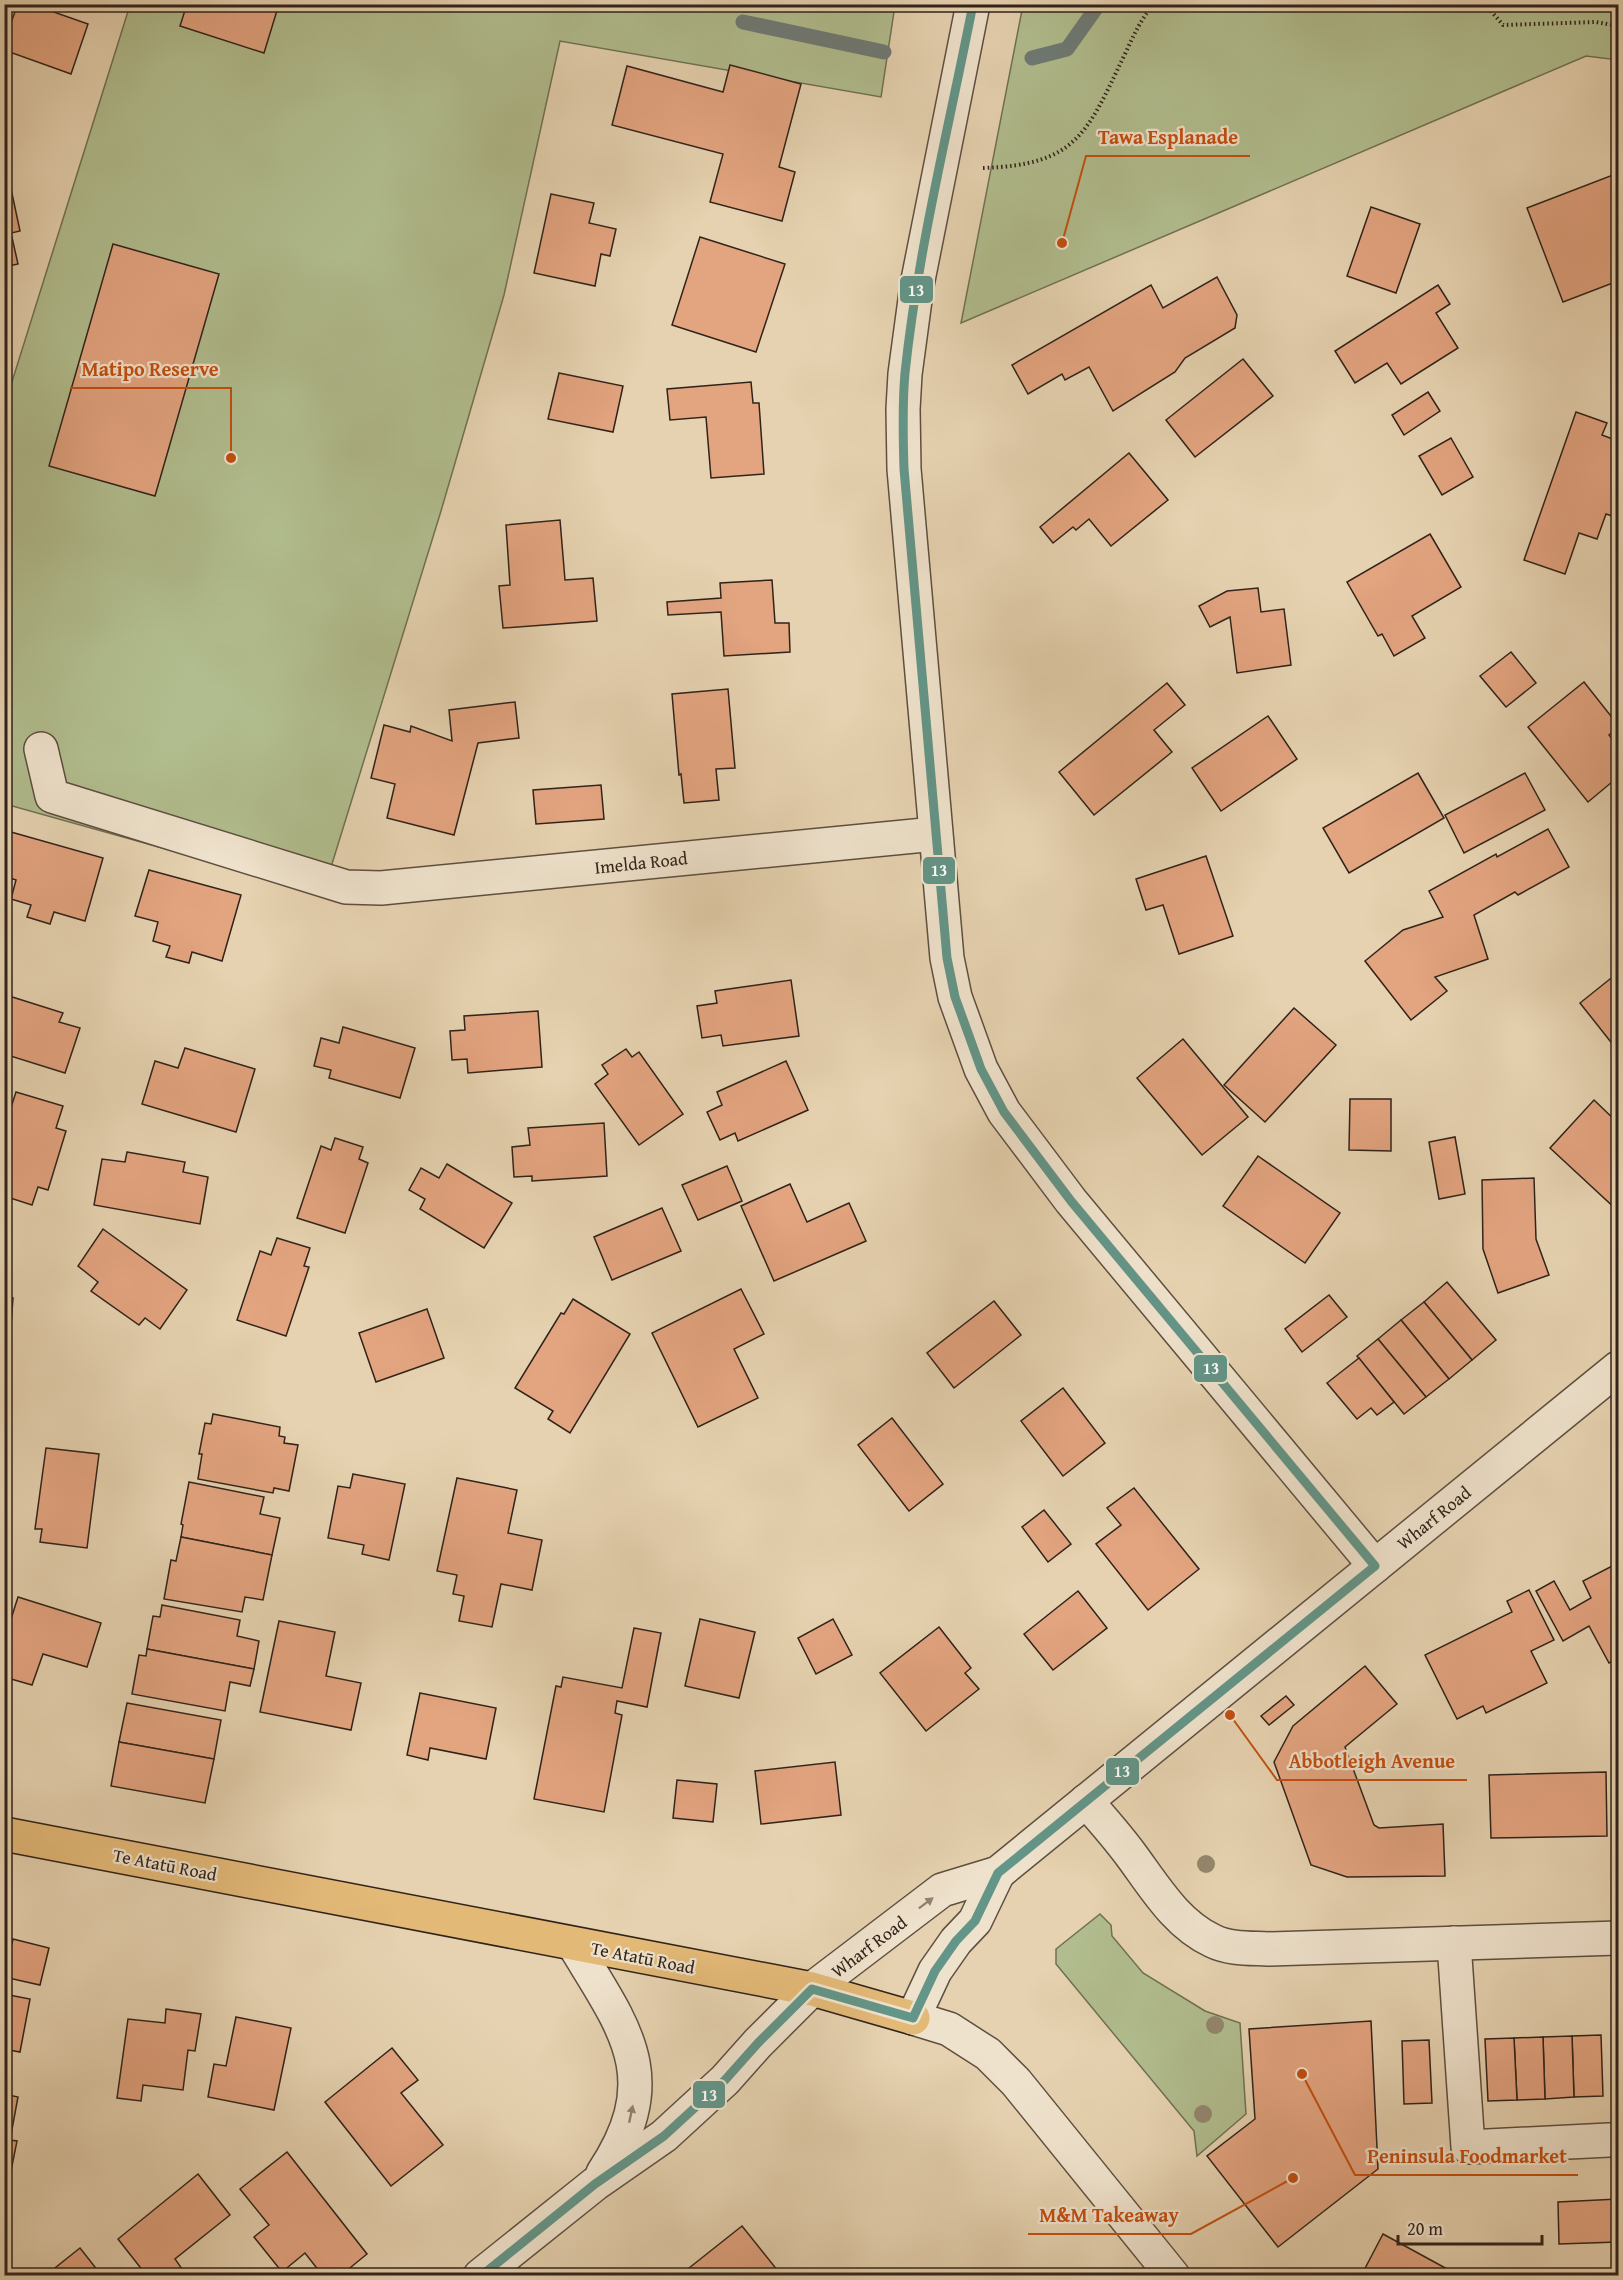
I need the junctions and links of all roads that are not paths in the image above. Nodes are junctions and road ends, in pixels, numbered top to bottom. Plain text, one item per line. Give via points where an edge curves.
1 (973, 4) edge
2 (41, 749) dead end
3 (935, 834) junction
4 (1618, 1368) edge
5 (1375, 1566) junction
6 (1086, 1801) junction
7 (4, 1834) edge
8 (998, 1874) junction
9 (1618, 1938) edge
10 (1454, 1943) junction
11 (574, 1944) junction
12 (812, 1989) junction
13 (913, 2018) junction
14 (1609, 2140) dead end
15 (595, 2184) junction
16 (480, 2276) edge
17 (1173, 2276) edge

1 - 3 street via 917,285 903,409 904,469
2 - 3 street, Imelda Road via 52,796 346,886 381,888
3 - 5 street via 947,958 955,997 981,1069 1005,1112 1071,1201
4 - 5 street, Wharf Road
5 - 6 street, Wharf Road
6 - 8 street, Wharf Road
6 - 10 street via 1171,1908 1214,1941 1268,1949
7 - 11 main road, Te Atatū Road
12 -> 8 street, Wharf Road via 942,1890
8 - 13 street, Wharf Road via 975,1921 935,1971
9 - 10 street
10 - 14 street via 1468,2147
11 - 12 main road, Te Atatū Road
15 -> 11 street via 620,2147 632,2116 634,2060 627,2035
12 - 13 main road, Te Atatū Road
12 - 15 street, Wharf Road via 725,2080 664,2136
13 - 17 street, Te Atatū Road via 949,2029 995,2061
15 - 16 street, Wharf Road

